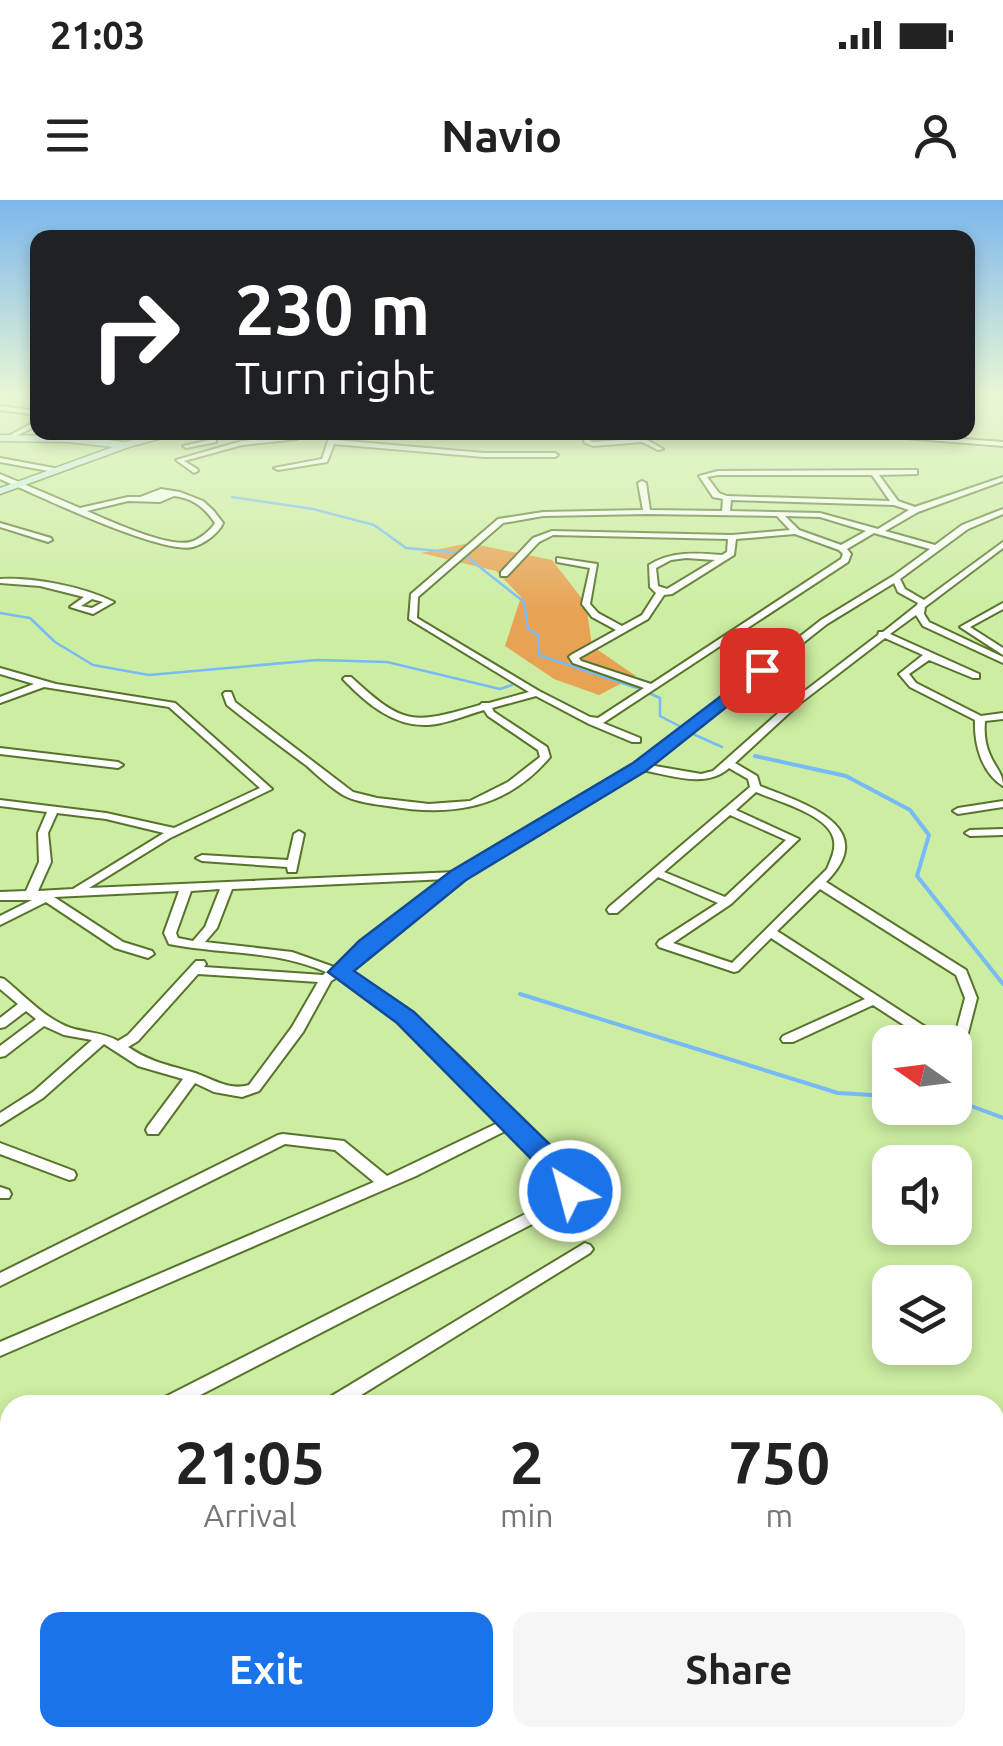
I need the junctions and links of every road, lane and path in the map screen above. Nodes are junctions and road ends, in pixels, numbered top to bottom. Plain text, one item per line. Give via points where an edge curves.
1 (44, 468) edge
2 (59, 468) edge
3 (190, 468) edge
4 (54, 470) junction
5 (194, 471) dead end
6 (914, 472) dead end
7 (874, 473) junction
8 (0, 476) edge
9 (1003, 479) edge
10 (642, 483) dead end
11 (18, 484) junction
12 (0, 490) edge
13 (727, 498) junction
14 (895, 503) junction
15 (82, 510) junction
16 (915, 510) junction
17 (1003, 511) edge
18 (647, 512) junction
19 (726, 513) junction
20 (779, 514) junction
21 (0, 525) edge
22 (876, 531) junction
23 (796, 532) junction
24 (732, 536) junction
25 (48, 540) dead end
26 (1003, 544) edge
27 (842, 548) junction
28 (935, 548) junction
29 (724, 558) junction
30 (560, 560) dead end
31 (504, 574) dead end
32 (896, 578) junction
33 (0, 581) edge
34 (661, 592) junction
35 (92, 596) dead end
36 (922, 602) junction
37 (1001, 609) edge
38 (921, 617) junction
39 (964, 627) junction
40 (622, 630) junction
41 (882, 634) junction
42 (1003, 652) edge
43 (931, 657) junction
44 (1003, 660) edge
45 (0, 671) edge
46 (976, 676) dead end
47 (348, 679) dead end
48 (41, 684) junction
49 (652, 686) junction
50 (537, 693) junction
51 (228, 694) dead end
52 (0, 700) edge
53 (486, 705) junction
54 (1003, 716) edge
55 (980, 719) junction
56 (588, 720) junction
57 (636, 740) dead end
58 (0, 751) edge
59 (728, 764) junction
60 (118, 765) dead end
61 (640, 767) junction
62 (1003, 783) edge
63 (756, 788) junction
64 (0, 803) edge
65 (1003, 804) edge
66 (53, 810) junction
67 (958, 810) dead end
68 (729, 811) junction
69 (175, 832) junction
70 (1003, 832) edge
71 (970, 833) dead end
72 (300, 834) dead end
73 (202, 858) dead end
74 (293, 864) junction
75 (657, 873) junction
76 (458, 875) junction
77 (290, 882) junction
78 (819, 883) junction
79 (227, 886) junction
80 (186, 888) junction
81 (78, 890) junction
82 (0, 896) edge
83 (46, 897) junction
84 (29, 898) junction
85 (727, 902) junction
86 (613, 910) dead end
87 (0, 921) edge
88 (770, 932) junction
89 (198, 947) junction
90 (148, 954) dead end
91 (195, 970) junction
92 (333, 975) junction
93 (0, 982) edge
94 (874, 1000) junction
95 (26, 1004) junction
96 (44, 1019) junction
97 (0, 1024) edge
98 (914, 1025) edge
99 (964, 1025) edge
100 (102, 1038) junction
101 (788, 1039) dead end
102 (119, 1047) junction
103 (0, 1053) edge
104 (194, 1082) junction
105 (0, 1120) edge
106 (512, 1122) junction
107 (153, 1130) dead end
108 (0, 1148) edge
109 (69, 1175) dead end
110 (386, 1182) junction
111 (585, 1249) dead end
112 (0, 1280) edge
113 (0, 1349) edge
114 (205, 1395) edge
115 (347, 1395) edge

1 - 4 street
2 - 4 main road
3 - 5 street
4 - 11 main road
6 - 7 street
7 - 13 street via 703,476
7 - 14 street
8 - 11 street
9 - 16 street
10 - 18 street
11 - 12 main road
11 - 15 street
13 - 14 street
13 - 19 street
14 - 16 street
15 - 15 street via 184,494 220,522 183,546
16 - 22 street
17 - 28 street
18 - 19 street
18 - 50 street via 501,521 414,596 414,619
19 - 20 street
20 - 22 street via 820,515
20 - 23 street
21 - 25 street
22 - 27 street
22 - 28 street
23 - 24 street
23 - 27 street
24 - 29 street
24 - 31 street via 552,534 536,540
26 - 36 street
27 - 49 street via 845,560
28 - 32 street
29 - 34 street
29 - 34 street via 662,559 650,574
30 - 40 street via 594,566 586,604
32 - 36 street via 901,590
32 - 61 street via 824,622
33 - 35 street
34 - 40 street via 645,617
36 - 38 street
36 - 41 street
37 - 39 street
38 - 39 street
38 - 44 street
39 - 42 street
40 - 49 street via 574,656 578,663
41 - 43 street
41 - 59 street
43 - 46 street
43 - 55 street via 904,674 906,681
45 - 48 street
47 - 53 street via 381,710 414,722
48 - 52 street
48 - 69 street via 172,705 267,789
49 - 56 street via 600,720
50 - 53 street
50 - 56 street
51 - 53 street via 230,703 349,794 441,806 473,804 545,757
54 - 55 street
55 - 62 street via 978,740
56 - 57 street
58 - 60 street
59 - 61 street via 710,778
59 - 63 street via 753,778
61 - 76 street
63 - 68 street
63 - 78 street via 829,820 838,831 841,856
64 - 66 street
65 - 67 street
66 - 69 street
66 - 84 street via 43,833 46,862
68 - 75 street
68 - 85 street via 794,839
69 - 81 street
70 - 71 street
72 - 74 street
73 - 74 street
74 - 77 street
75 - 85 street
75 - 86 street
76 - 77 street
76 - 92 street
77 - 79 street
78 - 88 street
78 - 99 street via 962,973 972,998
79 - 80 street
79 - 89 street
80 - 81 street
80 - 89 street via 170,938
81 - 83 street
82 - 84 street
83 - 84 street
83 - 87 street
83 - 90 street via 119,945
85 - 88 street via 663,944 734,968
88 - 94 street
89 - 91 street via 204,956
89 - 92 street via 304,958
91 - 92 street
91 - 102 street
92 - 104 street via 254,1088 233,1092
92 - 106 street via 406,1017
93 - 95 street
94 - 98 street
94 - 101 street
95 - 96 street
95 - 97 street
96 - 100 street
96 - 103 street
100 - 102 street
100 - 105 street
102 - 104 street
104 - 107 street
106 - 110 street
106 - 114 street via 568,1179 562,1202
108 - 109 street
110 - 112 street via 339,1145 284,1139
110 - 113 street
111 - 115 street

